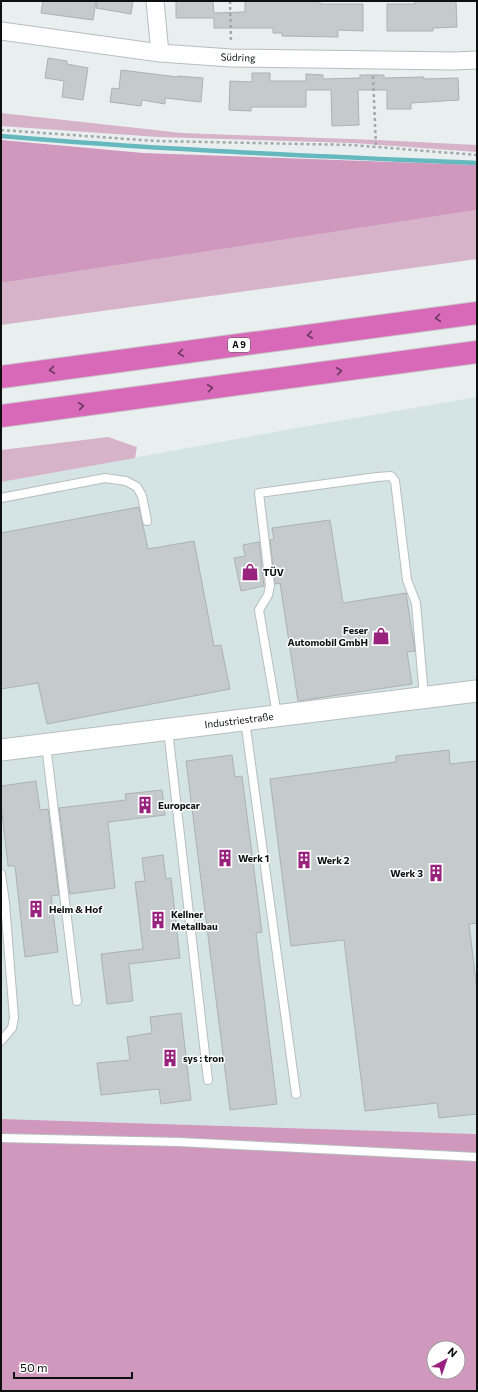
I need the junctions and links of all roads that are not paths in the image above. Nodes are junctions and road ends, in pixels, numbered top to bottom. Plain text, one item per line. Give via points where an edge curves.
1 (155, 1) edge
2 (1, 31) edge
3 (160, 53) junction
4 (477, 60) edge
5 (477, 313) edge
6 (477, 352) edge
7 (1, 377) edge
8 (1, 416) edge
9 (1, 498) edge
10 (148, 521) dead end
11 (477, 691) edge
12 (424, 697) junction
13 (277, 715) junction
14 (245, 720) junction
15 (168, 729) junction
16 (46, 744) junction
17 (1, 750) edge
18 (1, 874) edge
19 (5, 903) junction
20 (1, 913) edge
21 (77, 1001) dead end
22 (1, 1041) edge
23 (208, 1080) dead end
24 (296, 1094) dead end
25 (1, 1138) edge
26 (477, 1158) edge

1 - 3 street
2 - 3 street, Südring
3 - 4 street, Südring via 231,58
5 -> 7 highway, A 9
8 -> 6 highway
9 - 10 lane via 105,478 126,481 137,487 142,496
11 - 12 street, Industriestraße
12 - 13 street, Industriestraße
12 - 13 lane via 416,603 407,580 396,481 391,476 377,477 259,493 270,585 268,595 259,610
13 - 14 street, Industriestraße
14 - 15 street, Industriestraße
14 - 24 lane
15 - 16 street, Industriestraße
15 - 23 lane
16 - 17 street, Industriestraße
16 - 21 lane
18 - 19 lane
19 - 20 lane
19 - 22 lane via 14,1018 12,1028
25 - 26 lane via 179,1142

